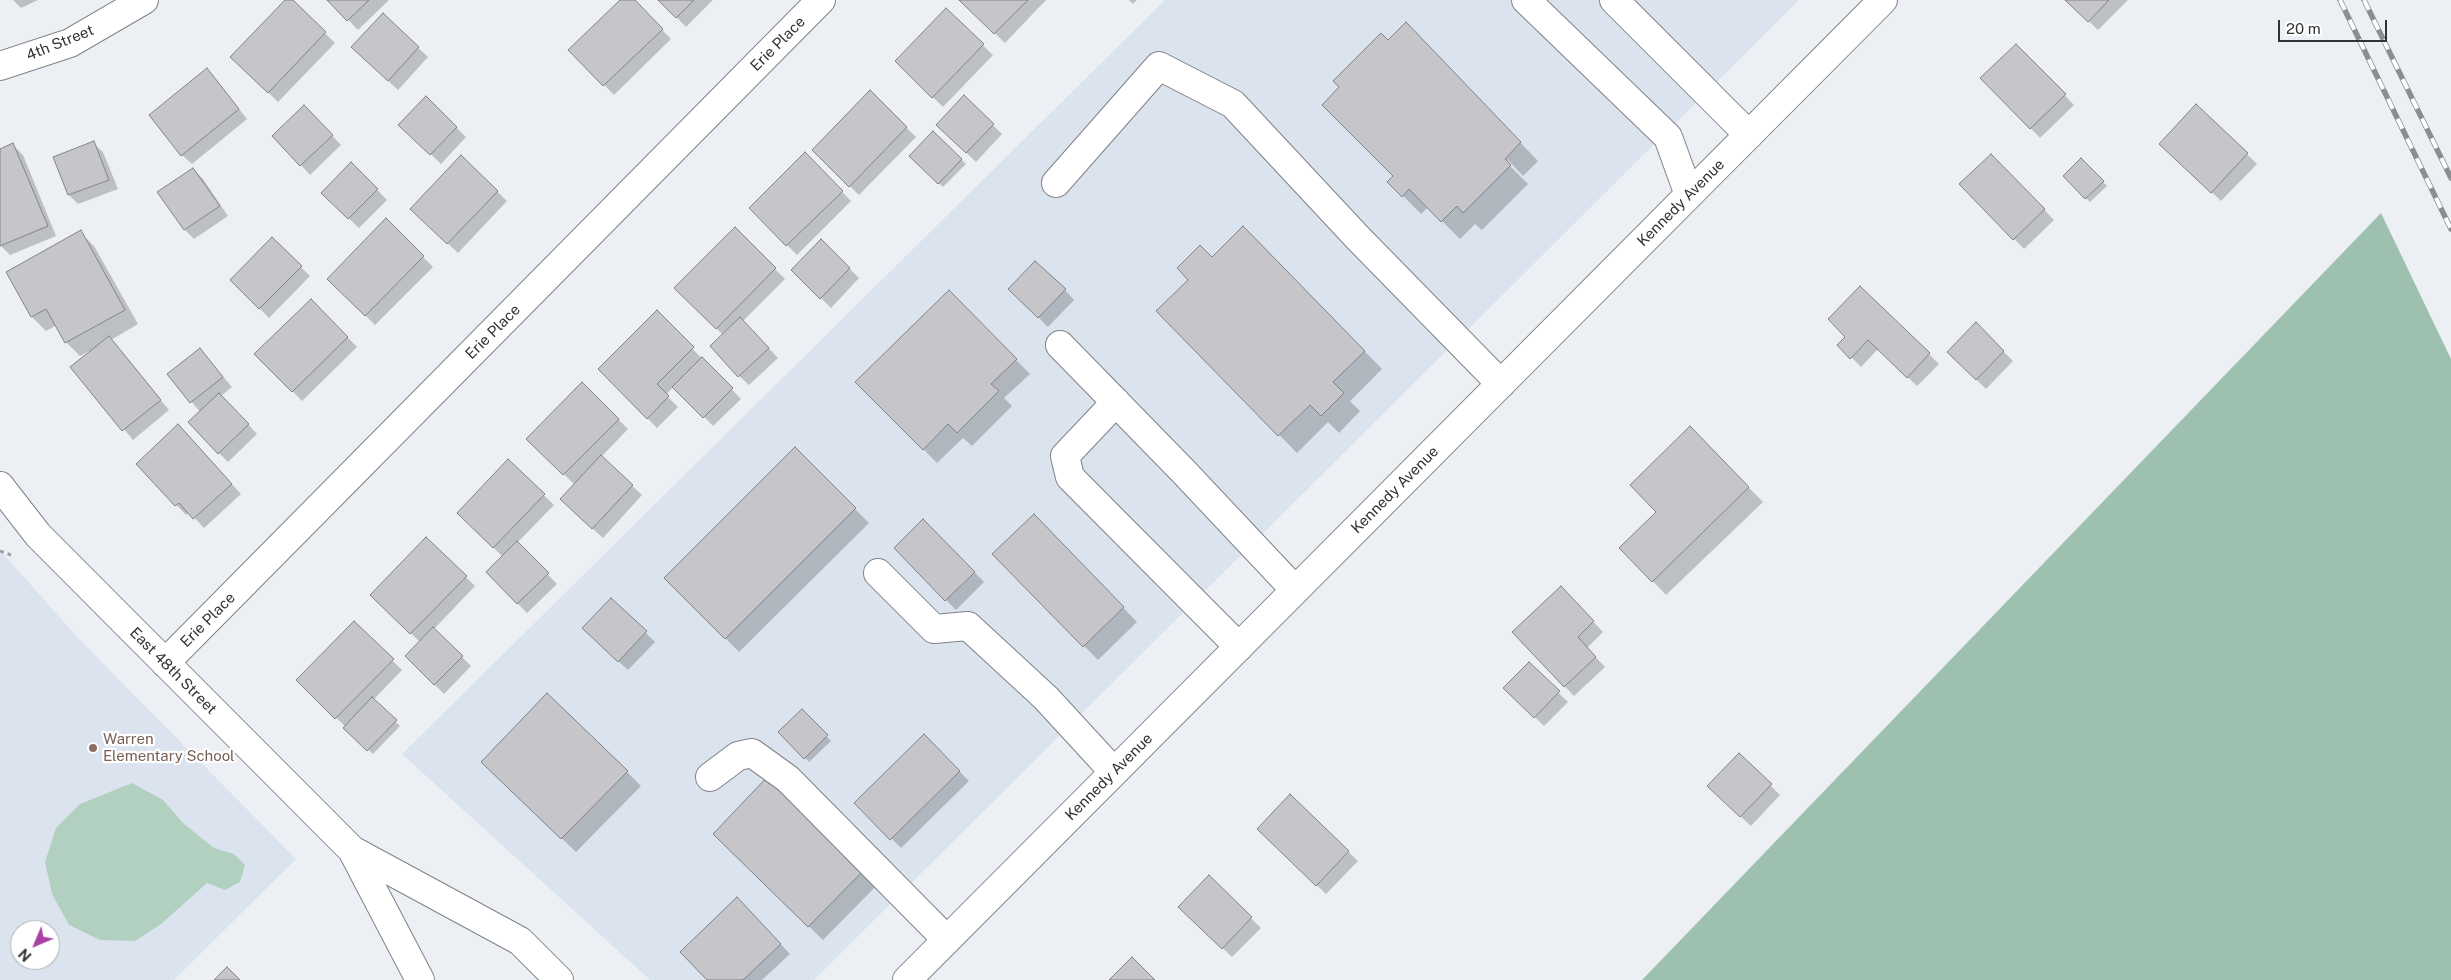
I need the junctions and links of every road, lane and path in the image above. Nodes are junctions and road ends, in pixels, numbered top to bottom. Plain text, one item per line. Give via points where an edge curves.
1 (144, 0) edge
2 (821, 0) edge
3 (1526, 0) edge
4 (1614, 0) edge
5 (1883, 0) edge
6 (0, 66) edge
7 (1749, 135) junction
8 (1056, 183) dead end
9 (1688, 195) junction
10 (1060, 345) dead end
11 (1501, 384) junction
12 (1116, 402) junction
13 (0, 486) edge
14 (878, 573) dead end
15 (1295, 590) junction
16 (1239, 647) junction
17 (165, 663) junction
18 (1114, 772) junction
19 (710, 777) dead end
20 (352, 850) junction
21 (947, 940) junction
22 (420, 980) edge
23 (559, 980) edge
24 (907, 980) edge

1 - 6 street, 4th Street via 70,42
2 - 17 street, Erie Place
3 - 9 street via 1668,136
4 - 7 street
5 - 7 street, Kennedy Avenue
7 - 9 street, Kennedy Avenue
8 - 11 street via 1159,66 1233,104
9 - 11 street, Kennedy Avenue
10 - 12 street
11 - 15 street, Kennedy Avenue
12 - 15 street
12 - 16 street via 1065,456 1070,477
13 - 17 street, East 48th Street via 38,535
14 - 18 street via 934,629 968,626 1046,698
15 - 16 street, Kennedy Avenue
16 - 18 street, Kennedy Avenue
17 - 20 street, East 48th Street
18 - 21 street, Kennedy Avenue
19 - 21 street via 738,756 752,753 788,779
20 - 22 street, East 48th Street
20 - 23 street, East 48th Street via 520,941
21 - 24 street, Kennedy Avenue

